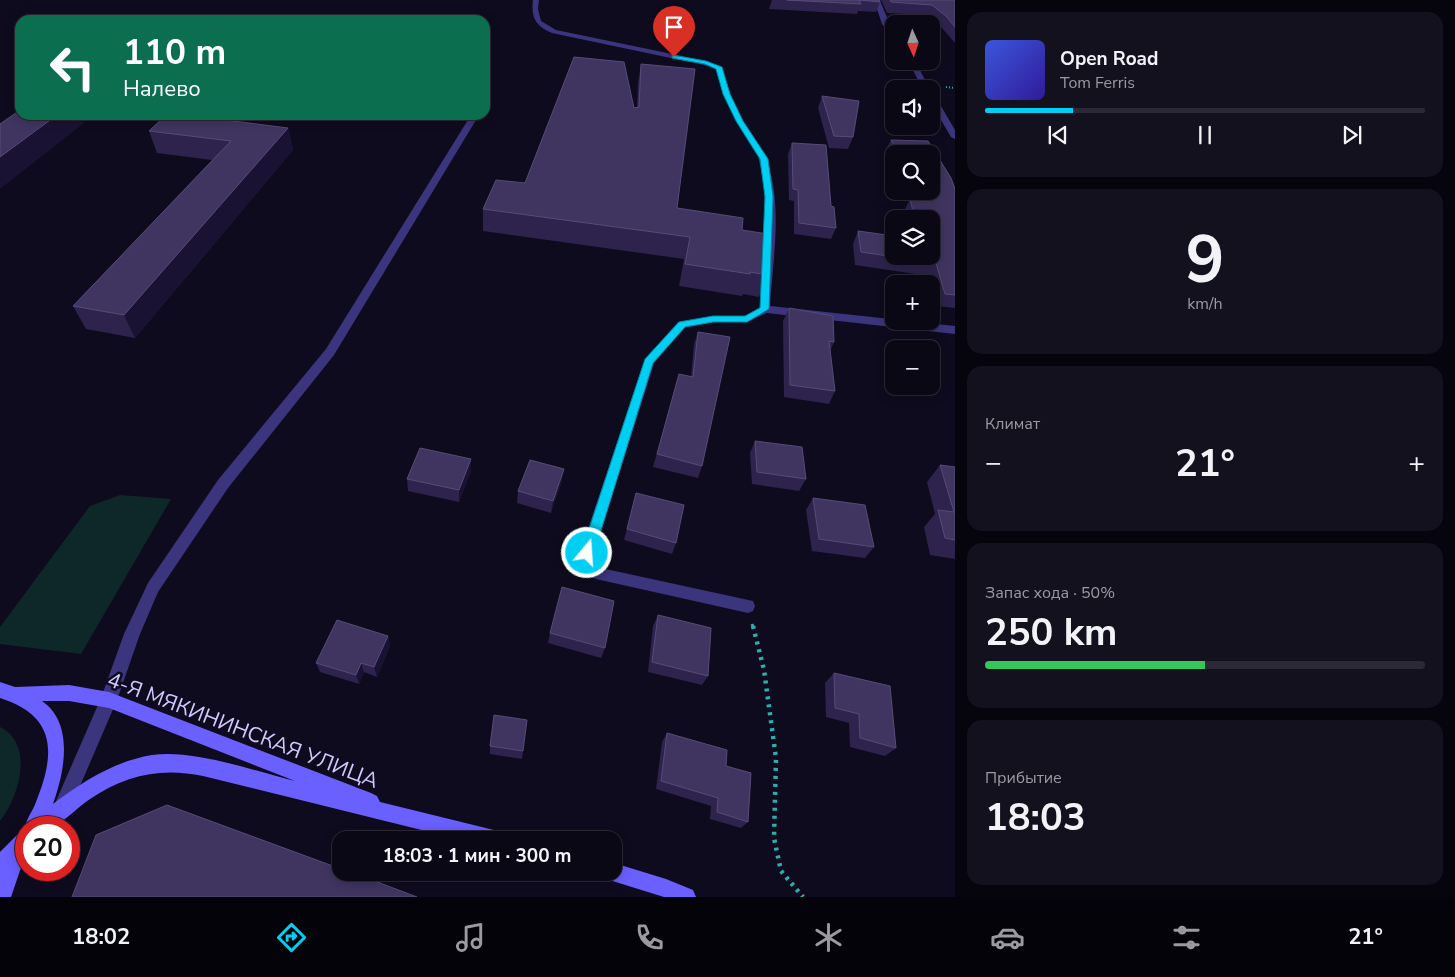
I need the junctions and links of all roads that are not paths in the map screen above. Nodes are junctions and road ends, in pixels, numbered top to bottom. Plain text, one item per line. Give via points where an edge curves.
1 (536, 0) edge
2 (876, 0) edge
3 (885, 24) edge
4 (940, 111) edge
5 (472, 120) edge
6 (955, 137) edge
7 (765, 309) junction
8 (955, 330) edge
9 (748, 606) road end
10 (0, 690) edge
11 (18, 693) junction
12 (109, 700) junction
13 (62, 808) junction
14 (39, 816) edge
15 (52, 816) edge
16 (420, 821) junction
17 (461, 831) edge
18 (15, 850) edge
19 (15, 861) edge
20 (0, 866) edge
21 (622, 875) edge
22 (1, 897) edge
23 (686, 897) edge

1 - 7 street via 536,20 551,31 706,62 719,68 730,103 764,159 769,197
2 - 3 street
4 - 6 street
5 - 12 street via 330,352 223,484 153,588 132,634
7 - 8 street
7 - 9 street via 747,319 713,319 682,324 649,362 587,553 596,573
10 - 11 street
11 - 12 street, 4-Я МЯКИНИНСКАЯ УЛИЦА via 69,693
11 - 14 street via 42,710 50,722 57,745 56,772
12 - 13 street
12 - 16 street, 4-Я МЯКИНИНСКАЯ УЛИЦА
13 - 15 street, 4-Я МЯКИНИНСКАЯ УЛИЦА
13 - 16 street, 4-Я МЯКИНИНСКАЯ УЛИЦА via 117,772 172,762 203,766
16 - 17 street, 4-Я МЯКИНИНСКАЯ УЛИЦА
18 - 20 street
19 - 22 street
21 - 23 street

